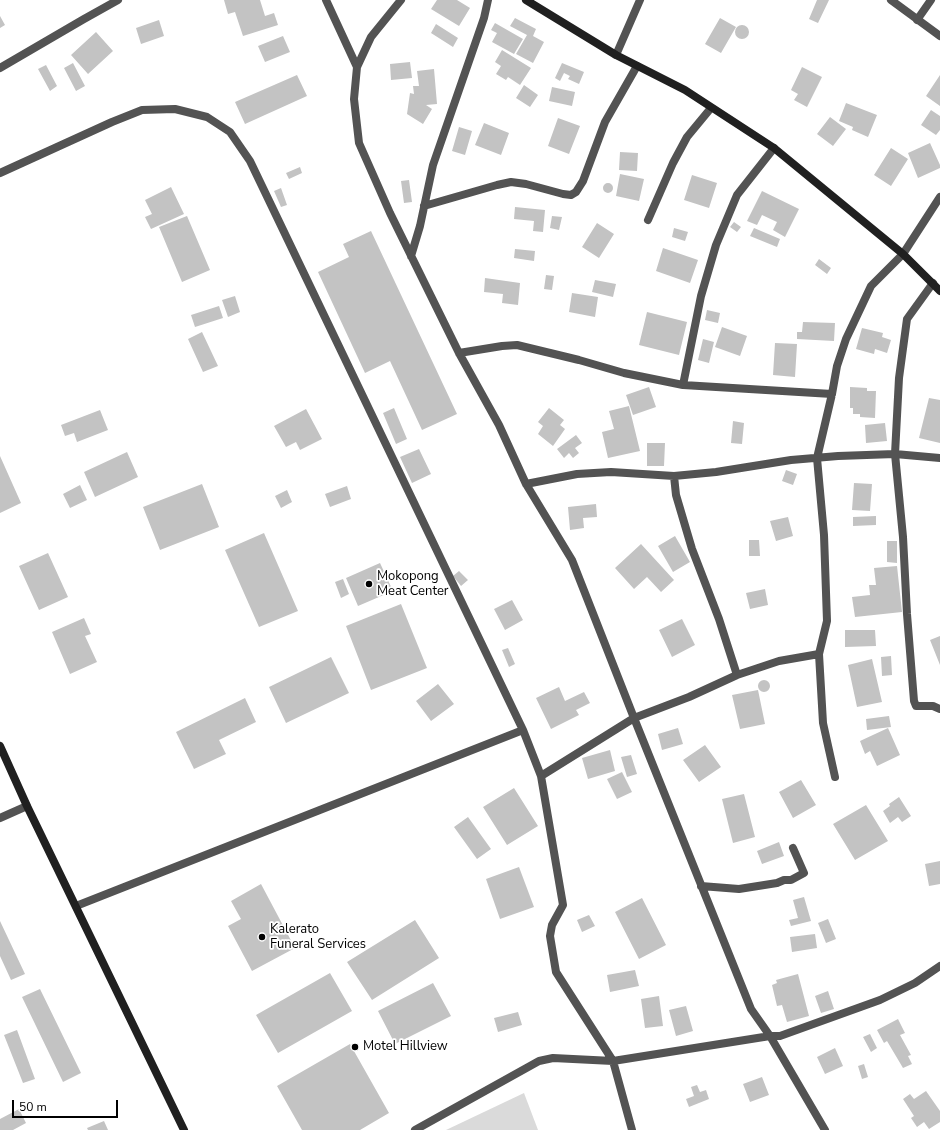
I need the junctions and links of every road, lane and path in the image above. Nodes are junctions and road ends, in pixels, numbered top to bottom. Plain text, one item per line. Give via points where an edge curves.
1 (118, 0) edge
2 (326, 0) edge
3 (401, 0) edge
4 (488, 0) edge
5 (526, 0) edge
6 (640, 0) edge
7 (890, 0) edge
8 (931, 0) edge
9 (917, 20) junction
10 (940, 36) edge
11 (616, 55) junction
12 (637, 66) junction
13 (357, 67) junction
14 (0, 68) edge
15 (711, 108) junction
16 (774, 148) junction
17 (0, 173) edge
18 (940, 197) edge
19 (424, 206) junction
20 (648, 220) dead end
21 (903, 254) junction
22 (411, 256) junction
23 (933, 283) junction
24 (940, 291) edge
25 (459, 353) junction
26 (683, 385) junction
27 (832, 394) junction
28 (895, 454) junction
29 (817, 458) junction
30 (940, 458) edge
31 (674, 476) junction
32 (526, 484) junction
33 (819, 654) junction
34 (737, 675) junction
35 (940, 709) edge
36 (634, 718) junction
37 (523, 730) junction
38 (0, 746) edge
39 (541, 776) junction
40 (835, 777) dead end
41 (27, 806) junction
42 (0, 818) edge
43 (793, 848) dead end
44 (701, 886) junction
45 (76, 906) junction
46 (940, 966) edge
47 (770, 1036) junction
48 (613, 1061) junction
49 (184, 1130) edge
50 (415, 1130) edge
51 (632, 1130) edge
52 (825, 1130) edge

1 - 14 street
2 - 13 street
3 - 13 street via 371,37
4 - 19 street via 433,165
5 - 11 street
6 - 11 street
7 - 9 street
8 - 9 street
9 - 10 street
11 - 12 street
12 - 15 street via 686,90
12 - 19 street via 605,122 576,192 571,195 563,194 511,182
13 - 22 street via 354,99 359,143
15 - 16 street
15 - 20 street via 687,137
16 - 21 street
16 - 26 street via 737,195 716,245 701,296
17 - 37 street via 142,110 175,109 207,117 230,132 250,161
18 - 21 street
19 - 22 street
21 - 23 street
21 - 27 street via 871,286 846,339 837,366
22 - 25 street
23 - 24 street
23 - 28 street via 907,319 898,378
25 - 26 street via 517,345 624,373
25 - 32 street via 499,425
26 - 27 street
27 - 29 street
28 - 29 street
28 - 30 street
28 - 35 street via 904,537 914,701 916,706 933,706
29 - 31 street
29 - 33 street via 824,535 826,621
31 - 32 street via 611,472 577,474
31 - 34 street via 676,495 692,549
32 - 36 street via 572,560
33 - 34 street via 779,661
33 - 40 street via 823,723
34 - 36 street
36 - 39 street
36 - 44 street
37 - 39 street
37 - 45 street
38 - 41 street
39 - 48 street via 563,905 554,919 550,936 556,972
41 - 42 street
41 - 45 street
43 - 44 street via 804,872 792,880 739,889
44 - 47 street via 751,1009
45 - 49 street
46 - 47 street via 915,983 880,1000 780,1036
47 - 48 street
47 - 52 street
48 - 50 street via 553,1058 539,1062
48 - 51 street

